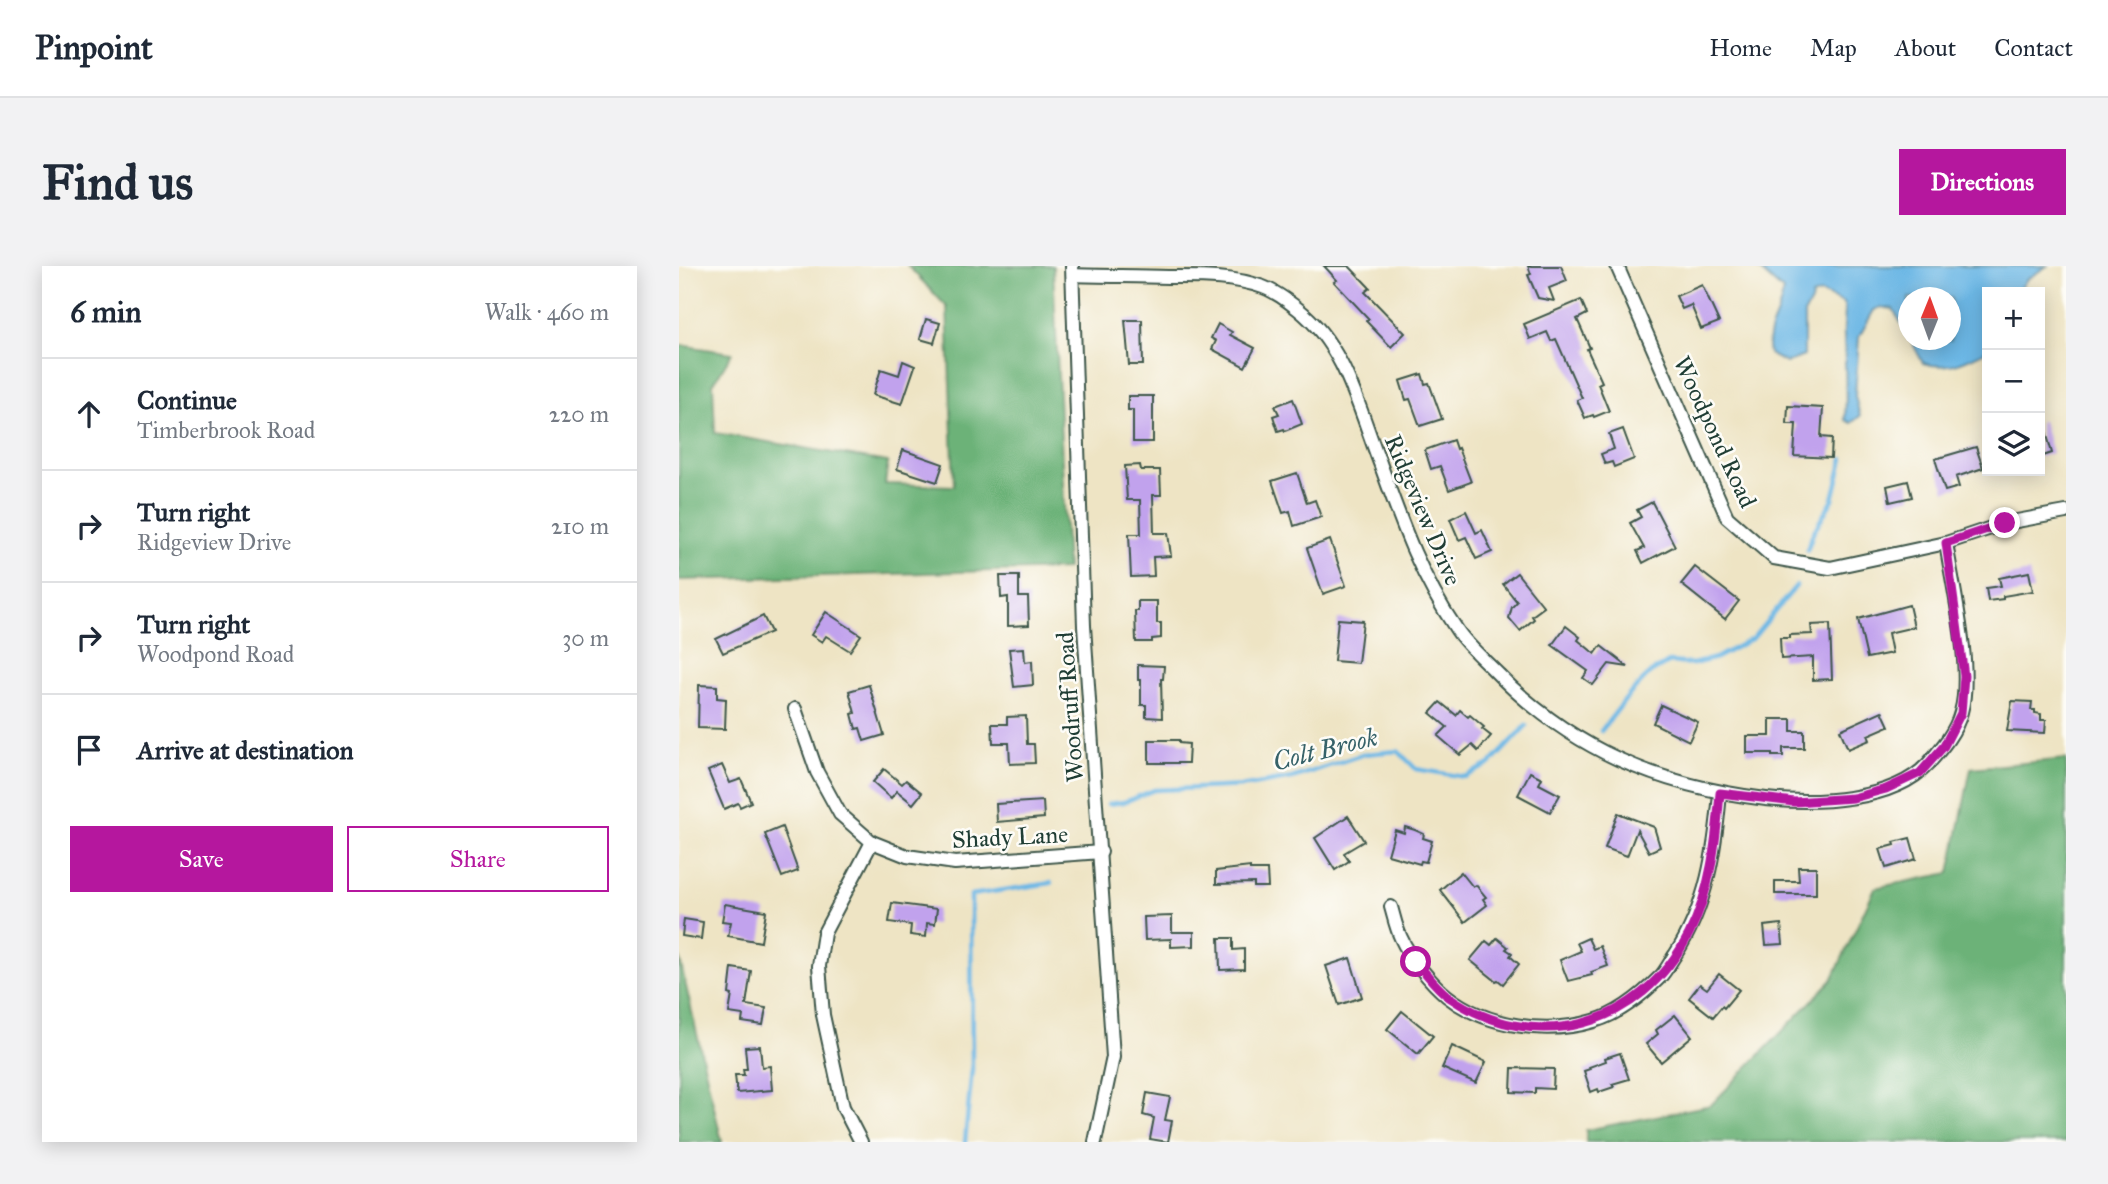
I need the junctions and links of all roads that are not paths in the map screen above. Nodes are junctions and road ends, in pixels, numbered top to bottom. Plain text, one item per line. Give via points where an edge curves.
1 (1617, 266) edge
2 (1072, 271) edge
3 (2066, 512) edge
4 (1946, 543) junction
5 (796, 709) dead end
6 (1720, 793) junction
7 (872, 842) junction
8 (1101, 852) junction
9 (1391, 907) dead end
10 (861, 1142) edge
11 (1095, 1142) edge

1 - 4 street, Woodpond Road via 1727,517 1774,558 1830,568
2 - 6 street, Ridgeview Drive via 1225,277 1266,288 1298,309 1325,335 1343,366 1415,558 1459,635 1556,726 1614,758
2 - 8 street, Woodruff Road via 1084,626
3 - 4 street, Woodpond Road via 2005,523
4 - 6 street, Ridgeview Drive via 1964,676 1961,713 1944,746 1920,773 1853,798 1794,802
5 - 7 street, Shady Lane via 817,772 840,814
6 - 9 street via 1707,886 1689,934 1661,976 1627,1006 1596,1021 1558,1028 1518,1026 1481,1015 1447,996 1416,962 1401,938
7 - 8 street, Shady Lane via 907,856 955,863
7 - 10 street via 824,933 820,967 823,1015 843,1107
8 - 11 street, Woodruff Road via 1113,1057

